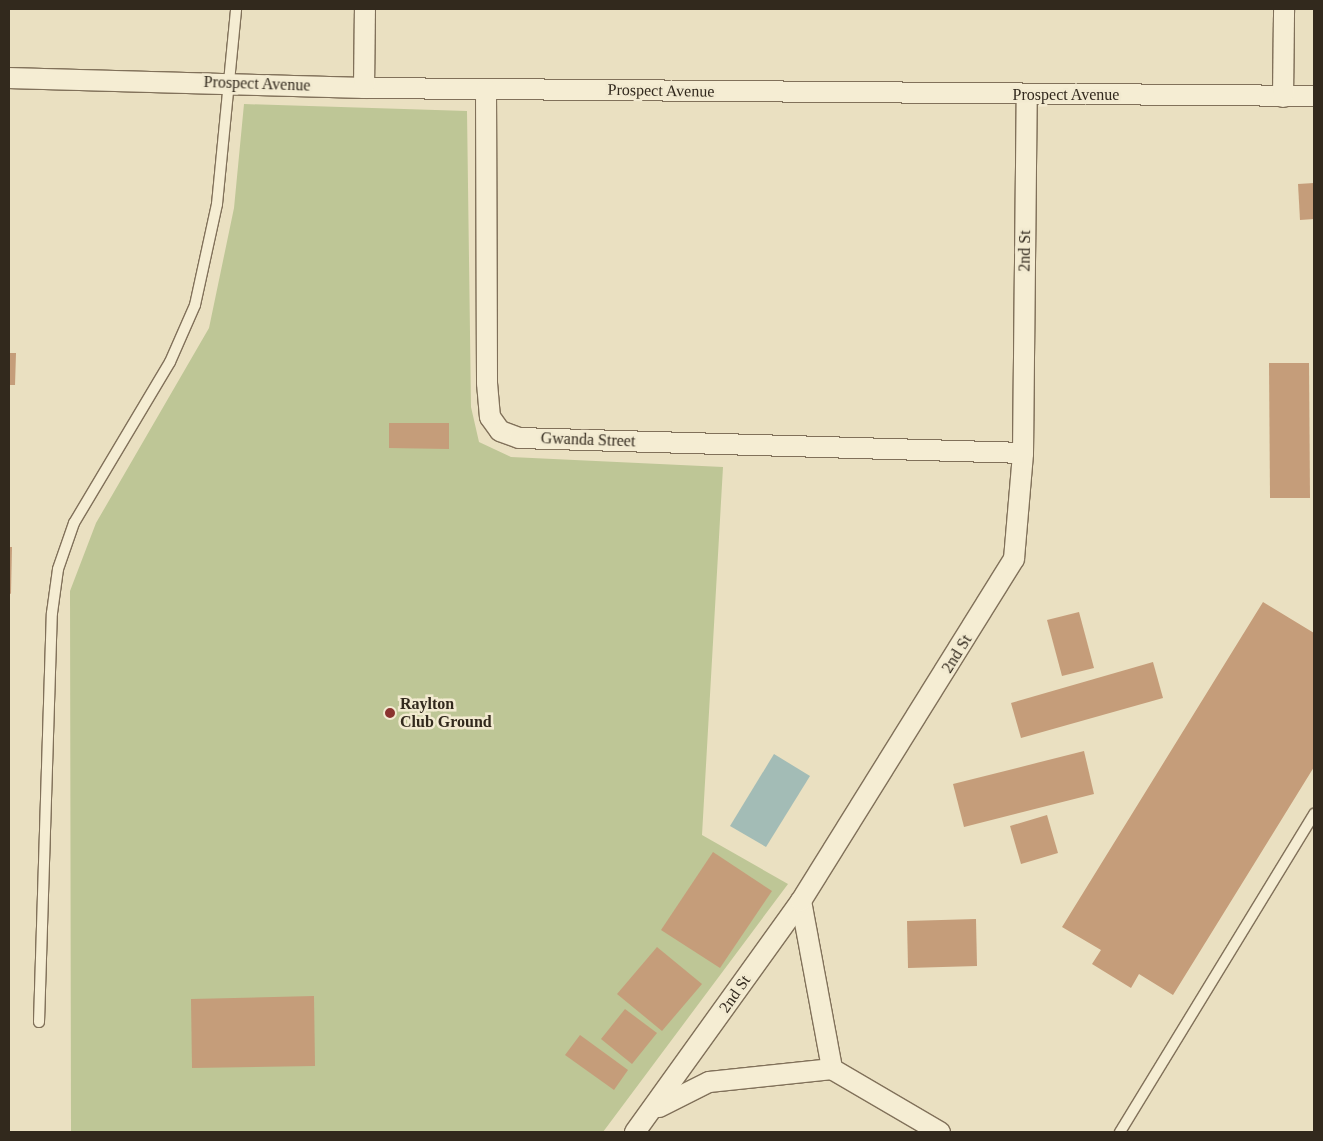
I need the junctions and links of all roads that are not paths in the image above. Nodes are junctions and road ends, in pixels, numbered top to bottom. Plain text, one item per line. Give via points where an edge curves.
1 (236, 9) edge
2 (365, 9) edge
3 (1284, 9) edge
4 (9, 78) edge
5 (230, 82) junction
6 (364, 88) junction
7 (486, 89) junction
8 (1026, 95) junction
9 (1314, 96) edge
10 (1283, 97) junction
11 (1023, 453) junction
12 (1314, 814) edge
13 (801, 901) junction
14 (39, 1022) dead end
15 (832, 1068) junction
16 (652, 1112) junction
17 (635, 1132) edge
18 (940, 1132) edge
19 (1120, 1132) edge

1 - 5 lane
2 - 6 street
3 - 10 street
4 - 5 street, Prospect Avenue
5 - 6 street, Prospect Avenue
5 - 14 lane via 217,204 195,305 170,362 74,523 58,569 52,613
6 - 7 street, Prospect Avenue
7 - 8 street, Prospect Avenue
7 - 11 street, Gwanda Street via 487,383 490,417 500,431 519,438
8 - 10 street, Prospect Avenue
8 - 11 street, 2nd St
9 - 10 street, Prospect Avenue
11 - 13 street, 2nd St via 1014,560
12 - 19 lane
13 - 15 street
13 - 16 street, 2nd St
15 - 16 street via 710,1082
15 - 18 street
16 - 17 street, 2nd St

